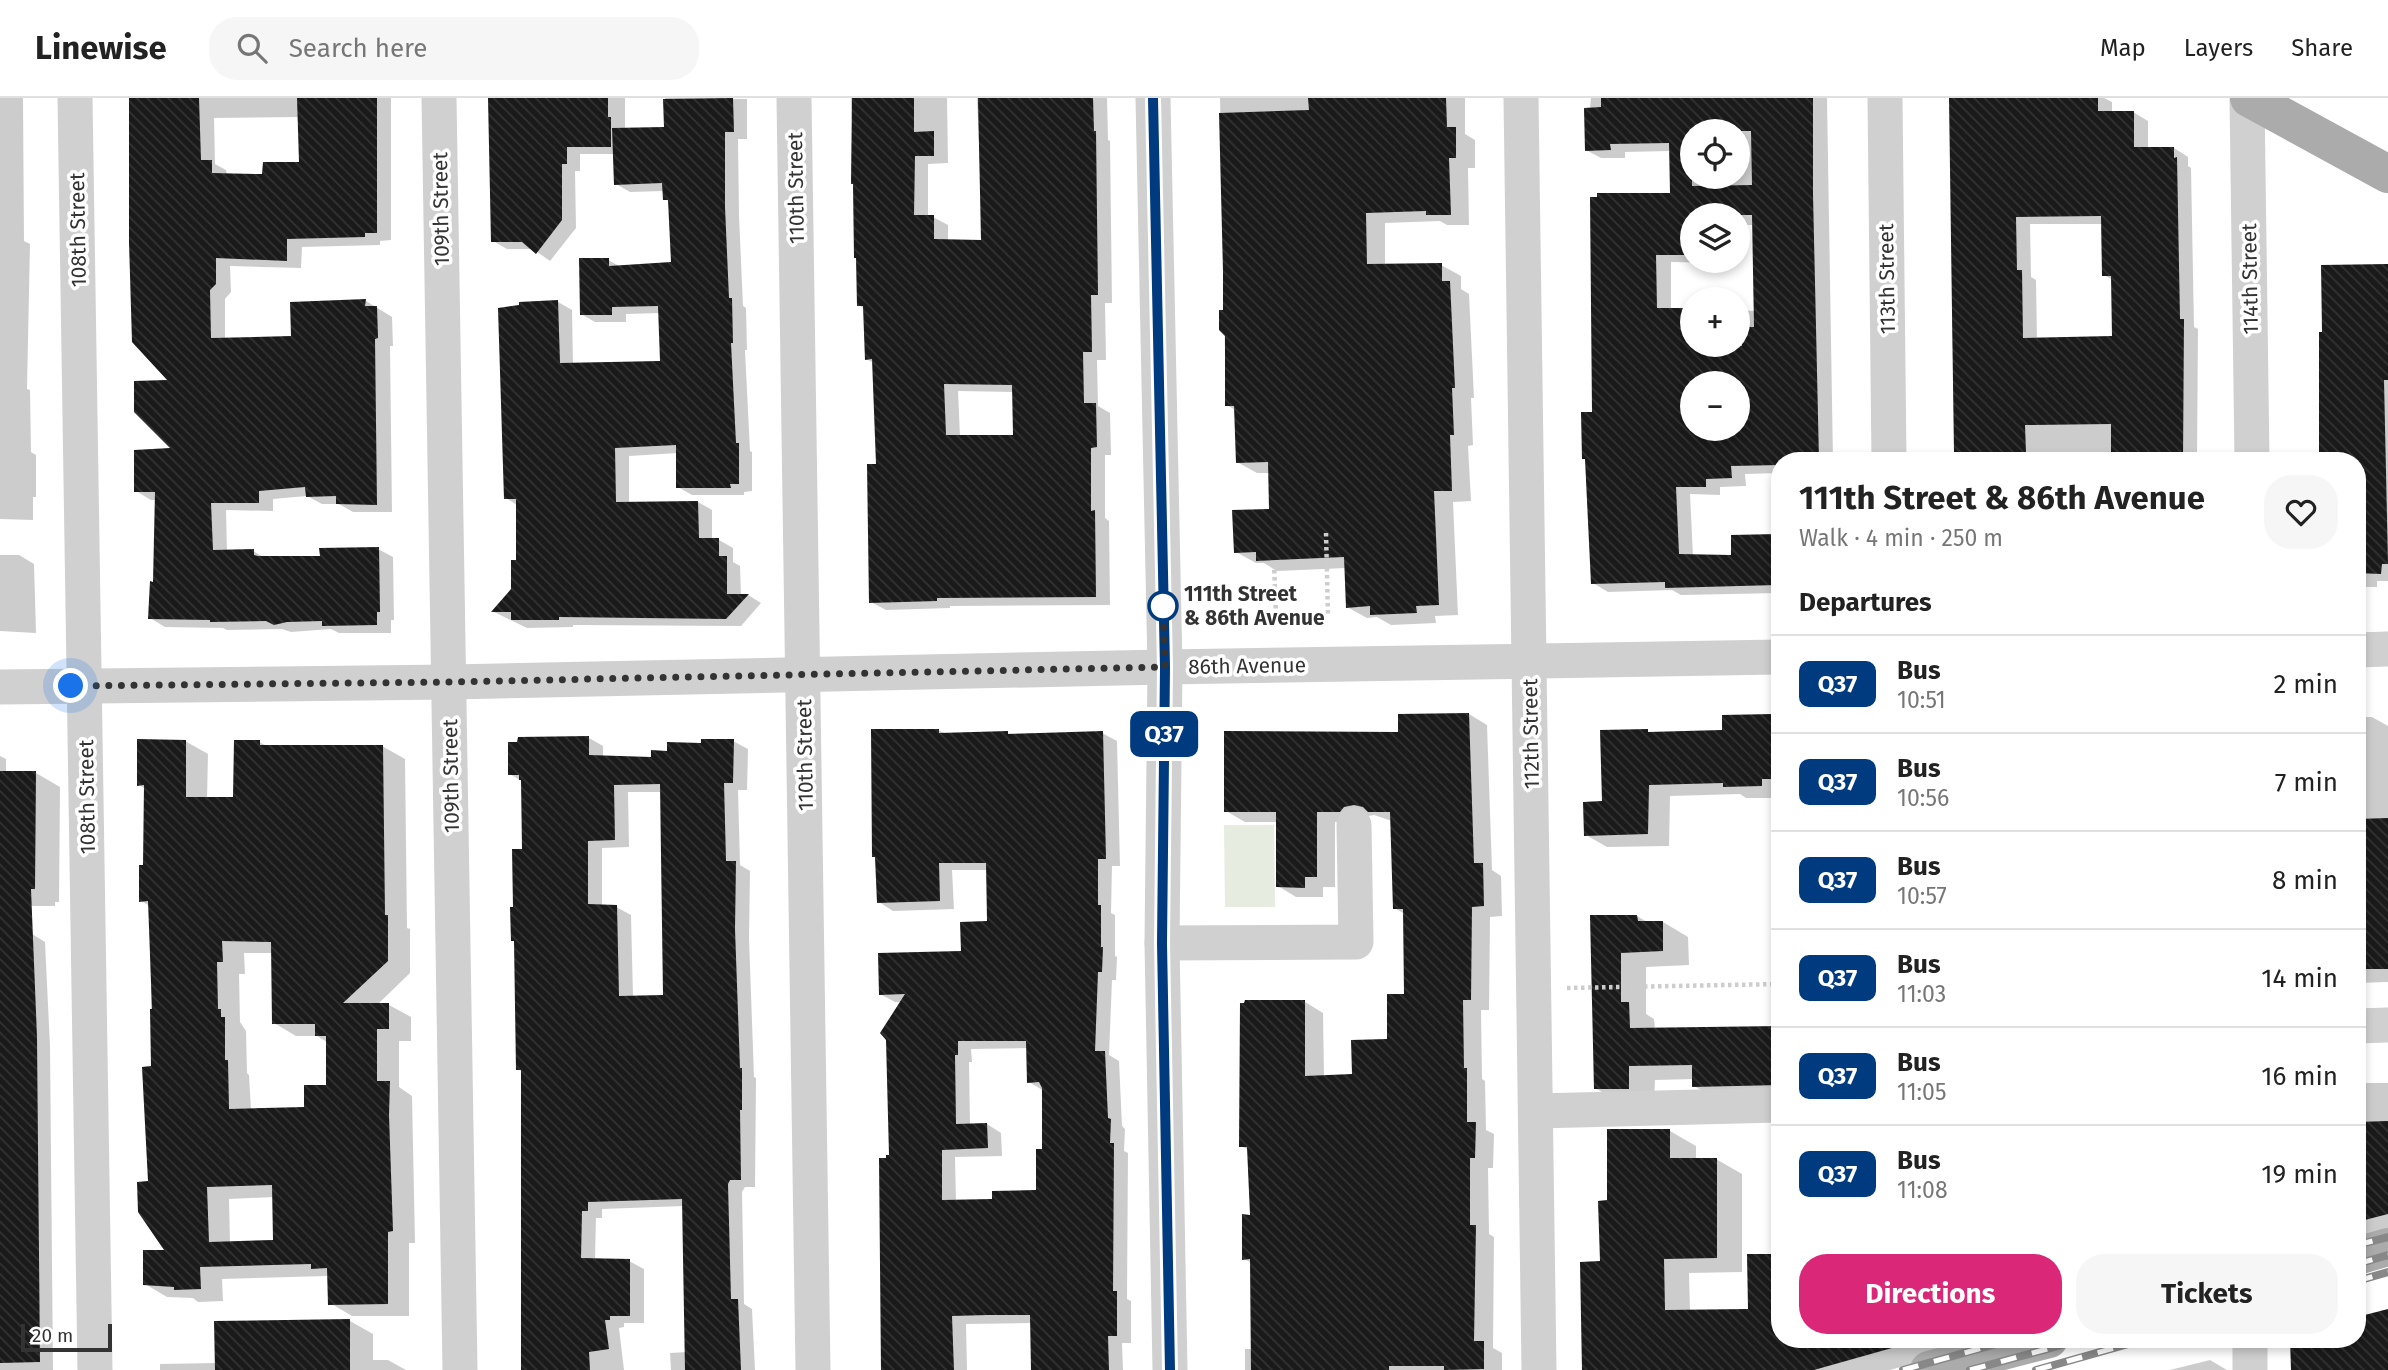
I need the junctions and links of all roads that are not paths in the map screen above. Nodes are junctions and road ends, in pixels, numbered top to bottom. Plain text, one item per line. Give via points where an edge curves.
1 (75, 98) edge
2 (439, 98) edge
3 (794, 98) edge
4 (1153, 98) edge
5 (1521, 98) edge
6 (1885, 98) edge
7 (2248, 98) edge
8 (2388, 174) edge
9 (1889, 452) edge
10 (2252, 452) edge
11 (2388, 649) edge
12 (2366, 650) edge
13 (1771, 657) edge
14 (1530, 663) junction
15 (1165, 667) junction
16 (804, 674) junction
17 (450, 682) junction
18 (85, 686) junction
19 (0, 687) edge
20 (1354, 825) dead end
21 (1162, 943) junction
22 (2388, 1025) edge
23 (2366, 1026) edge
24 (1771, 1105) edge
25 (1536, 1111) junction
26 (2388, 1247) edge
27 (2366, 1253) edge
28 (2014, 1348) edge
29 (2250, 1348) edge
30 (95, 1370) edge
31 (460, 1370) edge
32 (813, 1370) edge
33 (1170, 1370) edge
34 (1539, 1370) edge
35 (1929, 1370) edge
36 (2249, 1370) edge

1 - 18 street, 108th Street
2 - 17 street, 109th Street
3 - 16 street, 110th Street
4 - 15 street
5 - 14 street, 112th Street
6 - 9 street, 113th Street
7 - 8 main road
7 - 10 street, 114th Street
11 - 12 street
13 - 14 street, 86th Avenue
14 - 15 street, 86th Avenue
14 - 25 street, 112th Street
15 - 16 street, 86th Avenue
15 - 21 street
16 - 17 street, 86th Avenue
16 - 32 street, 110th Street
17 - 18 street, 86th Avenue
17 - 31 street, 109th Street
18 - 19 street, 86th Avenue
18 - 30 street, 108th Street
20 - 21 street via 1356,942
21 - 33 street
22 - 23 street
24 - 25 street
25 - 34 street, 112th Street
26 - 27 main road
28 - 35 main road
29 - 36 street

